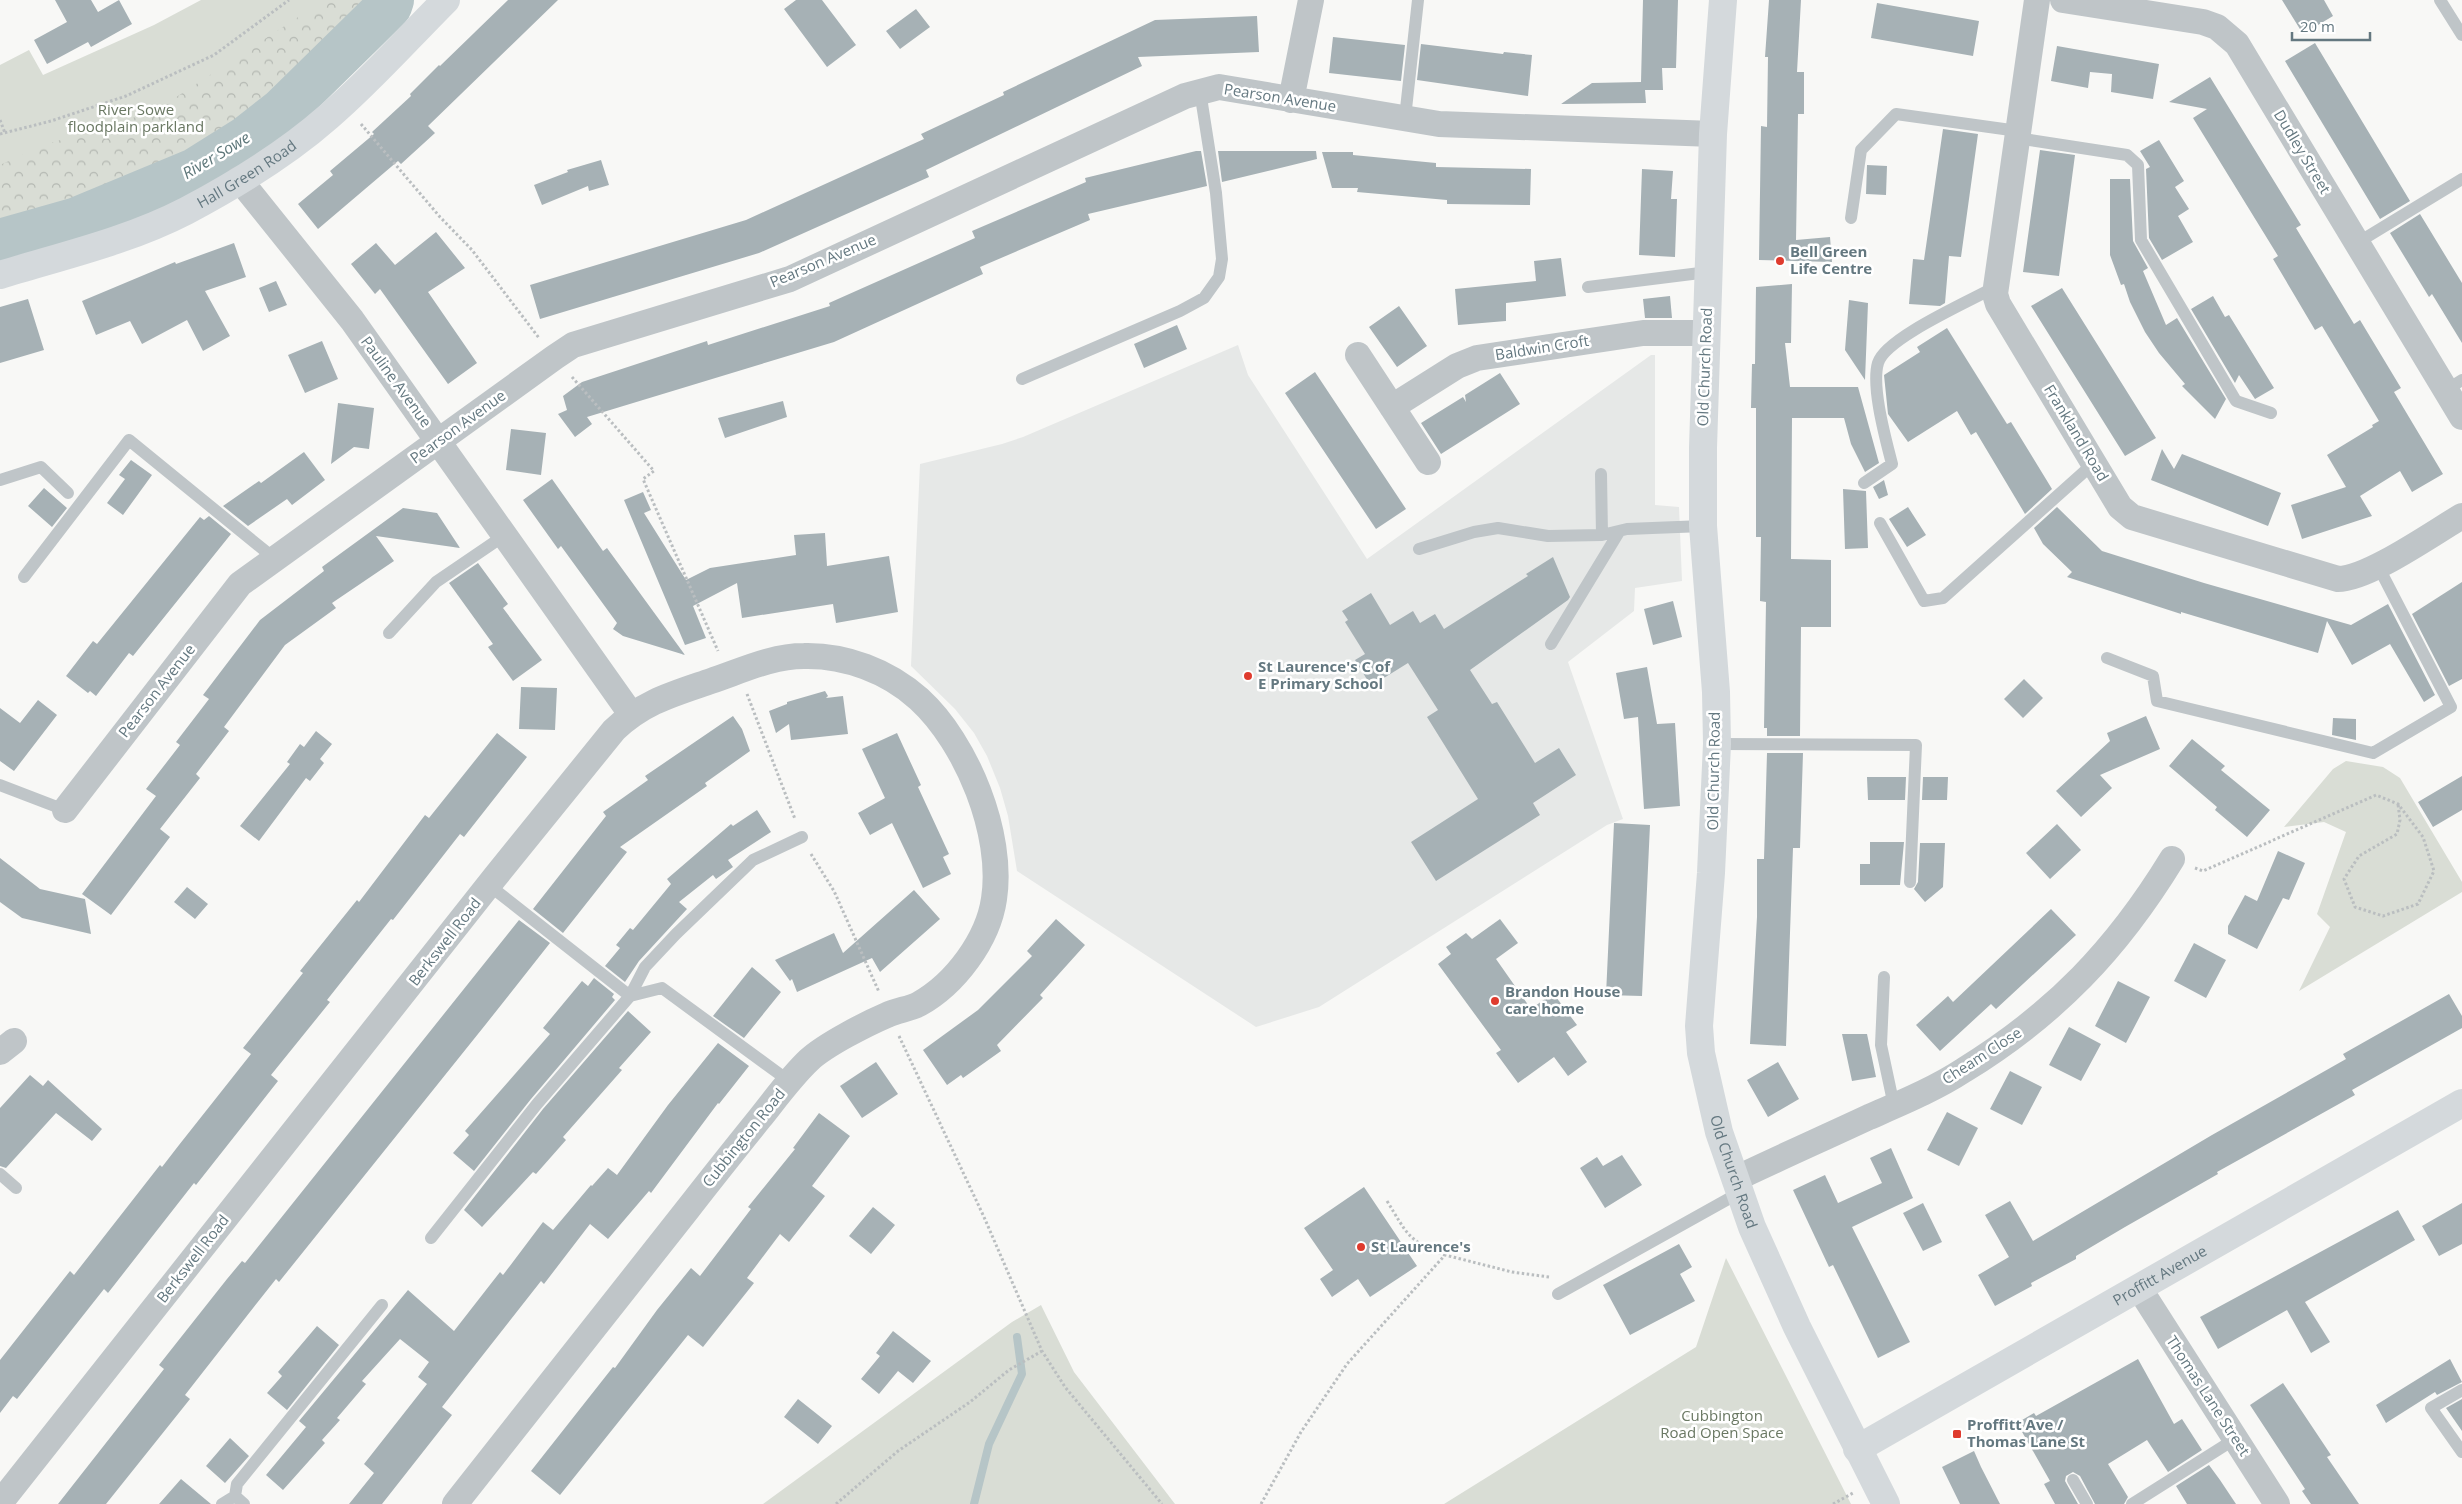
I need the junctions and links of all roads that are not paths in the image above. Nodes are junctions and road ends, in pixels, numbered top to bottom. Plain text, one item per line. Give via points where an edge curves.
1 (446, 0) edge
2 (1311, 0) edge
3 (1418, 0) edge
4 (1723, 0) edge
5 (2037, 0) edge
6 (2063, 0) edge
7 (2440, 0) edge
8 (2462, 35) edge
9 (1200, 91) junction
10 (1290, 100) junction
11 (1405, 118) junction
12 (1713, 134) junction
13 (2017, 134) junction
14 (239, 179) junction
15 (2462, 179) edge
16 (1851, 218) dead end
17 (2357, 243) junction
18 (1708, 272) junction
19 (0, 275) edge
20 (1588, 287) dead end
21 (1995, 287) junction
22 (1706, 333) junction
23 (1358, 355) dead end
24 (1022, 380) dead end
25 (2454, 385) edge
26 (1392, 407) junction
27 (2271, 413) dead end
28 (2462, 417) edge
29 (439, 441) junction
30 (1428, 462) dead end
31 (2094, 463) junction
32 (1601, 474) dead end
33 (0, 480) edge
34 (1864, 483) dead end
35 (68, 493) dead end
36 (2462, 516) edge
37 (1880, 523) dead end
38 (1703, 526) junction
39 (1619, 532) junction
40 (505, 534) junction
41 (1602, 535) junction
42 (1418, 549) dead end
43 (275, 559) junction
44 (2378, 566) junction
45 (24, 577) dead end
46 (389, 633) dead end
47 (1551, 644) dead end
48 (2107, 658) dead end
49 (631, 714) junction
50 (1717, 744) junction
51 (0, 785) edge
52 (978, 794) joint
53 (65, 810) joint
54 (802, 837) road end
55 (2172, 858) road end
56 (1910, 882) dead end
57 (490, 886) junction
58 (1884, 977) dead end
59 (630, 996) junction
60 (789, 1081) junction
61 (2462, 1103) edge
62 (1894, 1106) junction
63 (0, 1174) edge
64 (1737, 1186) junction
65 (16, 1188) dead end
66 (431, 1238) dead end
67 (2138, 1288) junction
68 (1558, 1294) dead end
69 (382, 1305) dead end
70 (2462, 1390) edge
71 (2236, 1439) junction
72 (1857, 1449) junction
73 (2462, 1452) edge
74 (2073, 1480) dead end
75 (239, 1500) edge
76 (0, 1503) edge
77 (222, 1504) edge
78 (455, 1504) edge
79 (1886, 1504) edge
80 (2087, 1504) edge
81 (2132, 1504) edge
82 (2277, 1504) edge

1 - 14 main road, Hall Green Road via 328,118
2 - 10 street
3 - 11 lane
4 - 12 main road, Old Church Road
5 - 13 street, Frankland Road
6 - 17 street, Dudley Street via 2203,22 2228,34
7 - 8 lane
9 - 10 street, Pearson Avenue via 1219,87
9 - 24 lane via 1216,193 1222,259 1219,277 1204,298 1180,312
9 - 29 street, Pearson Avenue via 790,279 573,345
10 - 11 street, Pearson Avenue
11 - 12 street, Pearson Avenue via 1439,124
12 - 18 main road, Old Church Road
13 - 16 lane via 1896,114 1861,150
13 - 21 street, Frankland Road
13 - 27 lane via 2127,156 2138,165 2141,240 2236,401
14 - 19 main road, Hall Green Road via 185,211 134,233
14 - 29 street, Pauline Avenue via 352,320
15 - 17 lane
17 - 25 street, Dudley Street
18 - 20 lane
18 - 22 main road, Old Church Road
21 - 31 street, Frankland Road via 1998,304
21 - 34 lane via 1886,348 1878,362 1876,381 1892,464
22 - 26 street, Baldwin Croft via 1643,333 1477,358 1457,366
22 - 38 main road, Old Church Road
23 - 26 street
25 - 28 street, Dudley Street
26 - 30 street
29 - 40 street, Pauline Avenue
29 - 43 street, Pearson Avenue
31 - 37 lane via 1943,598 1924,601
31 - 44 street, Frankland Road via 2120,507 2132,517 2338,579 2356,577
32 - 41 lane
33 - 35 lane via 41,467
36 - 44 street, Frankland Road
38 - 39 lane
38 - 50 main road, Old Church Road
39 - 41 lane
39 - 47 lane
40 - 46 lane via 436,582
40 - 49 street, Pauline Avenue
41 - 42 lane via 1548,536 1498,528
43 - 45 lane via 129,440
43 - 53 street, Pearson Avenue via 240,584
44 - 48 lane via 2451,707 2373,753 2157,701 2153,676
49 - 52 street, Berkswell Road via 653,701 775,659 804,656 863,664 919,699 944,728 962,757
49 - 57 street, Berkswell Road via 614,730
50 - 56 lane via 1916,745
50 - 64 main road, Old Church Road via 1711,873 1698,1026 1707,1087
51 - 53 lane
52 - 60 street, Cubbington Road via 994,841 997,878 985,930 970,955 948,983 919,1004 888,1014 836,1041 811,1057
54 - 59 lane via 753,860 646,967
55 - 62 street, Cheam Close via 2146,901 2112,946 2072,987 2020,1033 1971,1066
57 - 59 lane
57 - 76 street, Berkswell Road
58 - 62 lane via 1881,1044
59 - 60 lane via 662,988
59 - 66 lane via 537,1104
60 - 78 street, Cubbington Road
61 - 67 main road, Proffitt Avenue
62 - 64 street, Cheam Close
63 - 65 lane
64 - 68 lane
64 - 72 main road, Old Church Road via 1769,1268
67 - 71 street, Thomas Lane Street
67 - 72 main road, Proffitt Avenue
69 - 75 lane via 236,1484
70 - 73 lane via 2431,1408
71 - 81 lane
71 - 82 street, Thomas Lane Street
72 - 79 main road, Old Church Road
74 - 80 lane
75 - 77 lane

